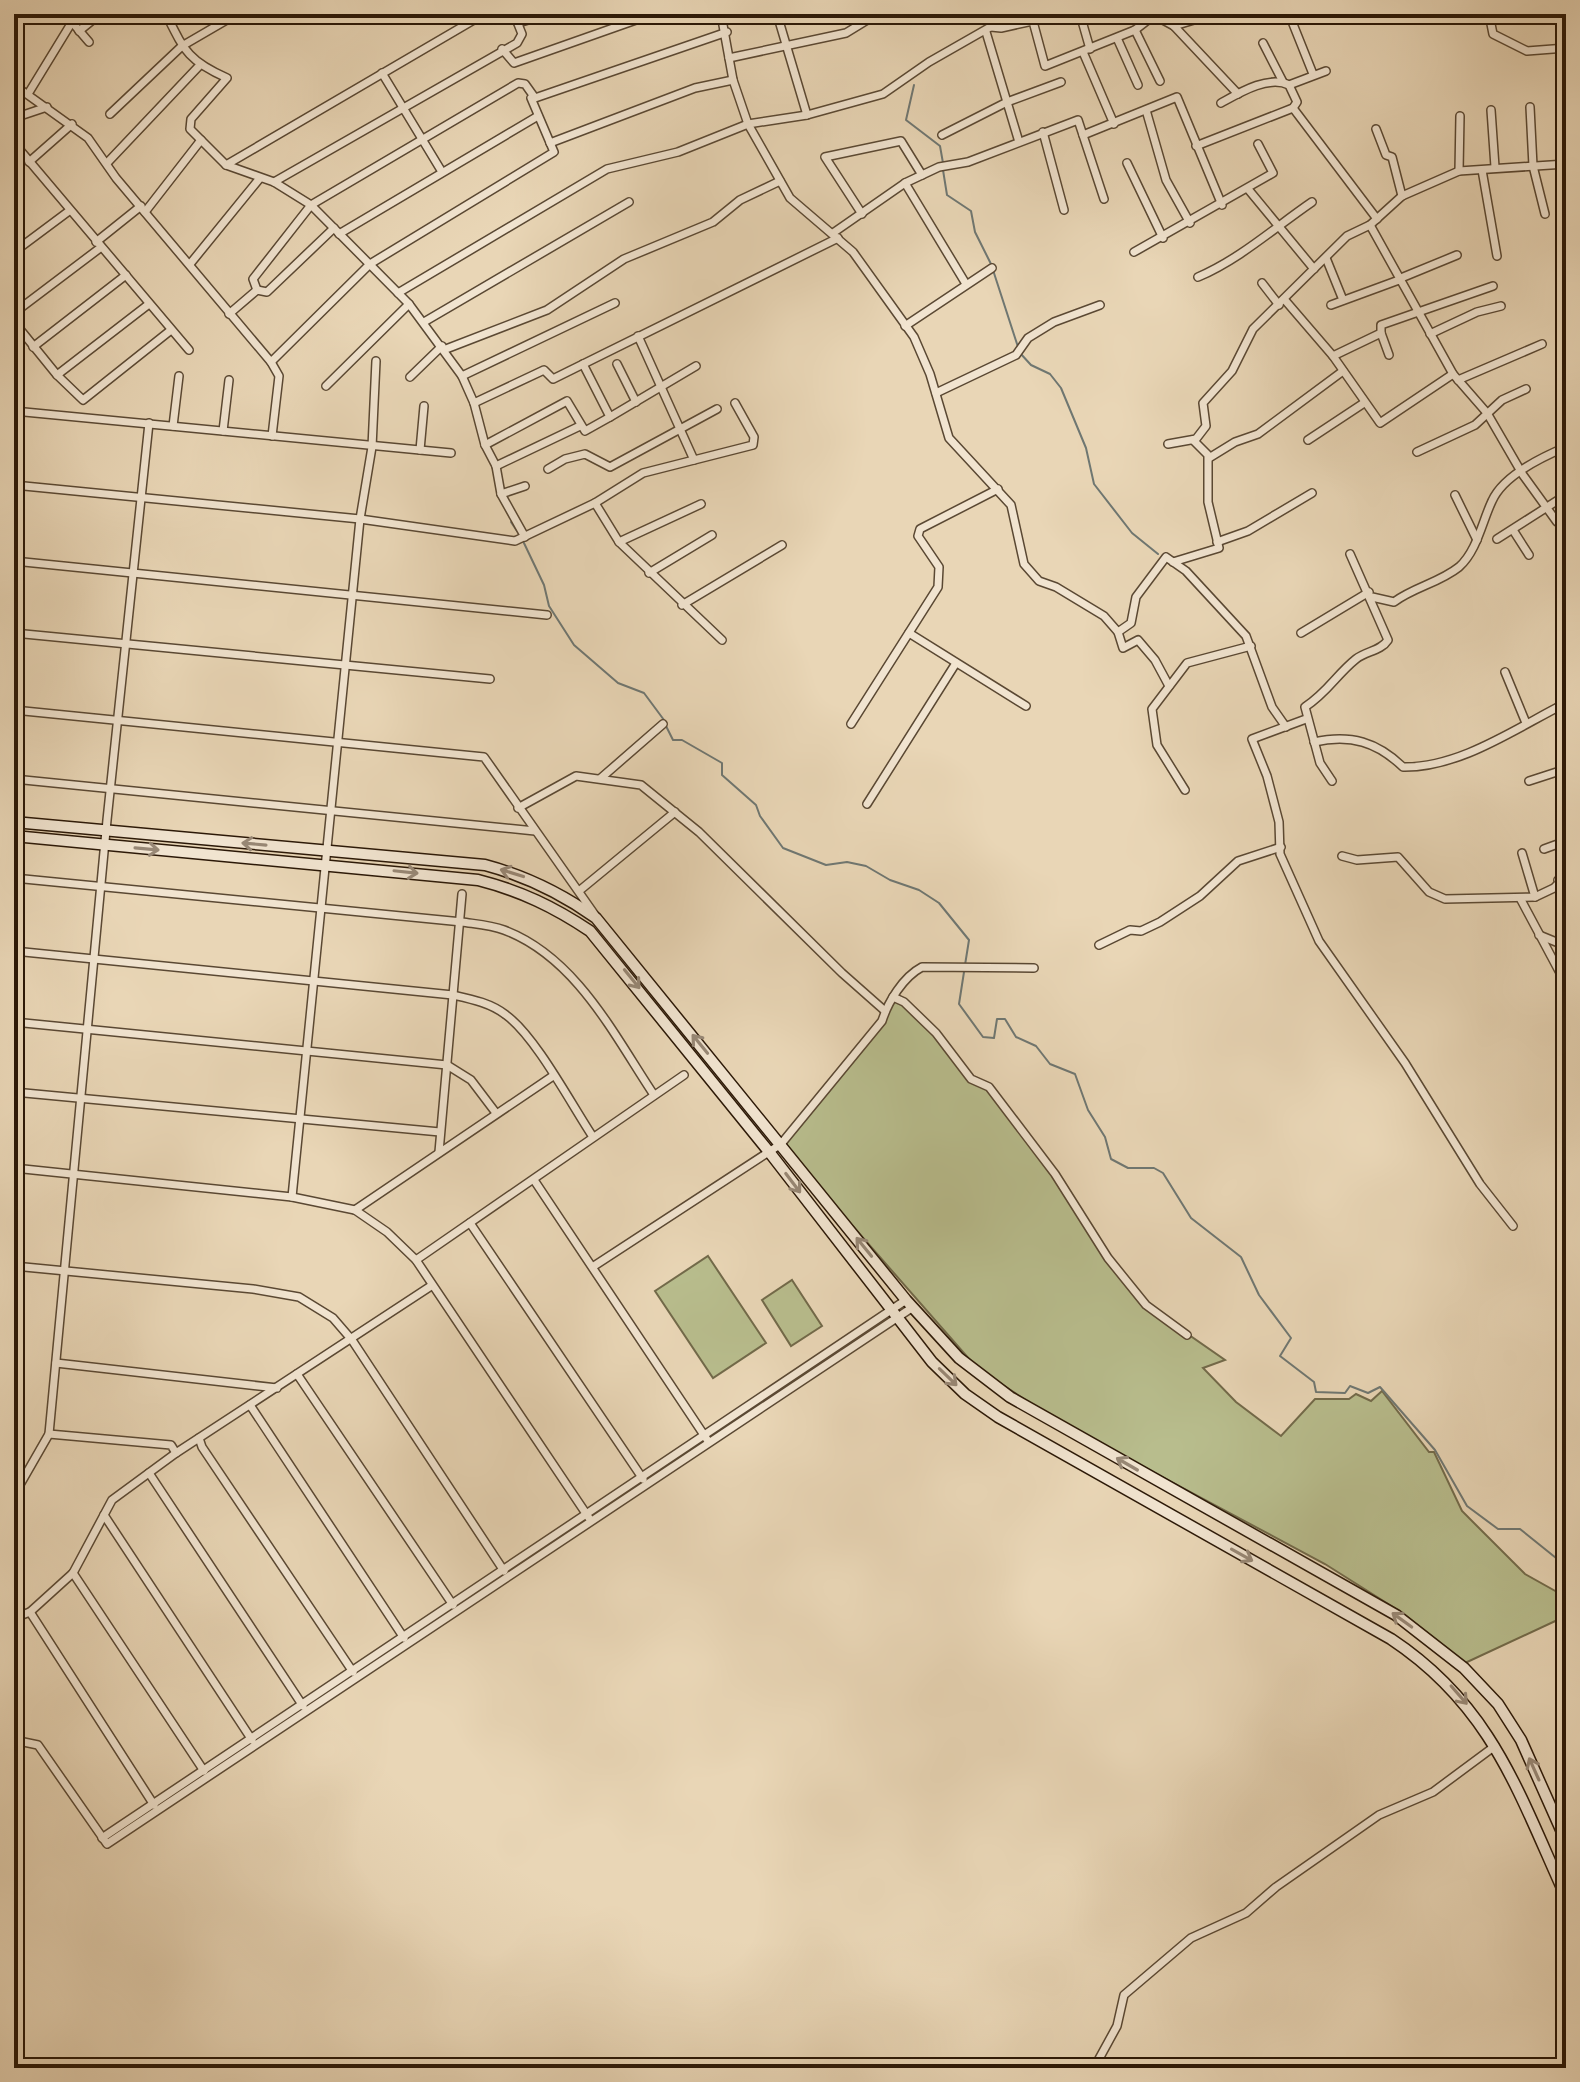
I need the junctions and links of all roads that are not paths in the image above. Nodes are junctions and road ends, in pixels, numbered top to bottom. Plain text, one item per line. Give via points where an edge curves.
1 (21, 14) edge
2 (65, 14) edge
3 (100, 14) edge
4 (166, 14) edge
5 (237, 14) edge
6 (484, 14) edge
7 (514, 14) edge
8 (549, 14) edge
9 (653, 14) edge
10 (721, 14) edge
11 (777, 14) edge
12 (849, 14) edge
13 (877, 14) edge
14 (988, 14) edge
15 (1065, 14) edge
16 (1080, 14) edge
17 (1214, 14) edge
18 (1289, 14) edge
19 (1489, 14) edge
20 (1153, 15) edge
21 (1030, 17) edge
22 (72, 22) junction
23 (518, 23) junction
24 (857, 24) junction
25 (14, 26) edge
26 (1174, 26) junction
27 (988, 29) junction
28 (1135, 30) junction
29 (79, 31) junction
30 (727, 32) junction
31 (1117, 38) junction
32 (89, 42) dead end
33 (1263, 43) dead end
34 (182, 46) junction
35 (788, 46) junction
36 (1566, 48) edge
37 (502, 49) junction
38 (1086, 51) junction
39 (729, 58) junction
40 (199, 66) junction
41 (1326, 71) dead end
42 (382, 73) junction
43 (1313, 74) junction
44 (733, 80) junction
45 (1160, 81) dead end
46 (1061, 82) dead end
47 (1286, 84) junction
48 (14, 85) edge
49 (1138, 85) dead end
50 (28, 94) junction
51 (1238, 94) junction
52 (531, 98) junction
53 (1007, 102) junction
54 (1221, 103) dead end
55 (402, 106) junction
56 (47, 107) junction
57 (1530, 107) dead end
58 (1293, 108) junction
59 (1146, 110) junction
60 (1491, 110) dead end
61 (110, 114) dead end
62 (807, 115) junction
63 (538, 116) junction
64 (1460, 116) dead end
65 (14, 118) edge
66 (72, 124) junction
67 (748, 124) junction
68 (1114, 124) junction
69 (1376, 129) dead end
70 (1043, 132) junction
71 (942, 135) dead end
72 (1083, 135) junction
73 (422, 139) junction
74 (201, 140) junction
75 (1019, 142) junction
76 (14, 143) edge
77 (550, 143) junction
78 (1258, 144) dead end
79 (1196, 146) junction
80 (29, 162) junction
81 (108, 162) junction
82 (1127, 163) dead end
83 (1566, 164) edge
84 (226, 165) junction
85 (1533, 166) junction
86 (1495, 167) junction
87 (1482, 170) junction
88 (1459, 171) junction
89 (442, 172) junction
90 (922, 175) junction
91 (260, 178) junction
92 (780, 181) junction
93 (274, 182) junction
94 (905, 183) junction
95 (1248, 189) junction
96 (1402, 196) junction
97 (1104, 199) dead end
98 (629, 202) dead end
99 (1312, 202) dead end
100 (311, 205) junction
101 (1222, 205) junction
102 (143, 209) junction
103 (1064, 210) dead end
104 (69, 211) junction
105 (862, 214) junction
106 (1545, 214) dead end
107 (1374, 222) junction
108 (1190, 223) junction
109 (1276, 227) junction
110 (336, 231) junction
111 (835, 235) junction
112 (1163, 238) junction
113 (98, 245) junction
114 (14, 252) edge
115 (1134, 252) dead end
116 (1457, 255) dead end
117 (1497, 256) dead end
118 (1326, 258) junction
119 (190, 264) junction
120 (370, 264) junction
121 (992, 268) dead end
122 (1314, 269) junction
123 (126, 275) junction
124 (1198, 277) dead end
125 (1400, 279) junction
126 (1262, 283) dead end
127 (966, 284) junction
128 (1493, 286) dead end
129 (257, 290) junction
130 (398, 293) junction
131 (1343, 300) junction
132 (1282, 302) junction
133 (615, 303) dead end
134 (149, 304) junction
135 (409, 304) junction
136 (1100, 305) dead end
137 (1331, 305) dead end
138 (1501, 306) dead end
139 (14, 313) edge
140 (229, 314) junction
141 (1417, 314) junction
142 (14, 322) edge
143 (424, 322) junction
144 (905, 326) junction
145 (171, 330) junction
146 (1381, 333) junction
147 (1430, 334) junction
148 (638, 336) junction
149 (1542, 344) dead end
150 (33, 347) junction
151 (444, 348) junction
152 (189, 350) dead end
153 (1389, 355) dead end
154 (1333, 356) junction
155 (376, 361) dead end
156 (271, 362) junction
157 (583, 364) junction
158 (617, 364) dead end
159 (696, 366) dead end
160 (1343, 371) junction
161 (57, 375) junction
162 (179, 376) dead end
163 (462, 376) junction
164 (410, 377) dead end
165 (1456, 377) junction
166 (229, 380) dead end
167 (326, 386) dead end
168 (661, 388) junction
169 (1526, 389) dead end
170 (936, 393) junction
171 (636, 402) junction
172 (474, 403) junction
173 (735, 403) dead end
174 (1364, 403) junction
175 (424, 406) dead end
176 (717, 409) dead end
177 (14, 411) edge
178 (1487, 413) junction
179 (610, 417) junction
180 (149, 423) junction
181 (173, 426) junction
182 (580, 426) junction
183 (680, 429) junction
184 (223, 431) junction
185 (272, 436) junction
186 (1193, 440) junction
187 (1308, 440) dead end
188 (1168, 444) dead end
189 (485, 445) junction
190 (372, 447) junction
191 (1566, 447) edge
192 (420, 450) junction
193 (1417, 452) dead end
194 (451, 453) dead end
195 (1209, 458) junction
196 (694, 460) junction
197 (496, 466) junction
198 (548, 469) dead end
199 (1523, 471) junction
200 (14, 485) edge
201 (525, 486) dead end
202 (998, 489) junction
203 (1312, 493) dead end
204 (501, 494) junction
205 (1455, 495) dead end
206 (1566, 495) edge
207 (142, 496) junction
208 (595, 503) junction
209 (701, 504) dead end
210 (1549, 509) junction
211 (360, 519) junction
212 (1557, 522) dead end
213 (1513, 530) junction
214 (712, 535) dead end
215 (525, 537) junction
216 (1497, 539) dead end
217 (1477, 540) junction
218 (619, 542) junction
219 (1217, 542) junction
220 (782, 545) dead end
221 (1350, 554) dead end
222 (1529, 555) dead end
223 (14, 561) edge
224 (1173, 562) junction
225 (134, 573) junction
226 (649, 573) junction
227 (1370, 594) junction
228 (353, 595) junction
229 (682, 605) junction
230 (547, 615) dead end
231 (1118, 632) junction
232 (14, 633) edge
233 (909, 633) junction
234 (1301, 633) dead end
235 (722, 640) dead end
236 (126, 644) junction
237 (1251, 646) junction
238 (956, 663) junction
239 (346, 665) junction
240 (1505, 672) dead end
241 (490, 679) dead end
242 (1169, 686) junction
243 (1563, 705) edge
244 (1026, 706) dead end
245 (14, 710) edge
246 (1566, 718) edge
247 (1306, 719) junction
248 (118, 720) junction
249 (1526, 723) junction
250 (663, 724) dead end
251 (851, 724) dead end
252 (1286, 727) junction
253 (338, 741) junction
254 (1314, 742) junction
255 (1566, 769) edge
256 (601, 778) junction
257 (14, 779) edge
258 (1332, 781) dead end
259 (1529, 781) dead end
260 (110, 790) junction
261 (1185, 790) dead end
262 (867, 804) dead end
263 (331, 808) junction
264 (518, 808) junction
265 (1566, 808) edge
266 (675, 812) junction
267 (14, 822) edge
268 (106, 831) junction
269 (535, 831) junction
270 (1566, 833) edge
271 (14, 836) edge
272 (1566, 841) edge
273 (105, 845) junction
274 (1281, 847) junction
275 (1544, 849) dead end
276 (327, 850) junction
277 (1522, 853) dead end
278 (1342, 856) dead end
279 (326, 864) junction
280 (14, 878) edge
281 (1562, 878) edge
282 (102, 889) junction
283 (579, 891) junction
284 (462, 894) dead end
285 (1566, 894) edge
286 (1535, 897) junction
287 (1520, 898) junction
288 (321, 909) junction
289 (596, 918) junction
290 (462, 922) junction
291 (1539, 935) junction
292 (1099, 945) dead end
293 (1566, 946) edge
294 (14, 951) edge
295 (95, 960) junction
296 (1034, 968) dead end
297 (314, 980) junction
298 (1566, 984) edge
299 (453, 995) junction
300 (893, 997) junction
301 (885, 1011) junction
302 (14, 1022) edge
303 (89, 1029) junction
304 (307, 1049) junction
305 (447, 1065) junction
306 (684, 1075) dead end
307 (553, 1076) junction
308 (14, 1092) edge
309 (654, 1095) junction
310 (81, 1098) junction
311 (496, 1113) junction
312 (300, 1118) junction
313 (440, 1132) junction
314 (593, 1137) junction
315 (781, 1144) junction
316 (439, 1152) junction
317 (770, 1153) junction
318 (14, 1168) edge
319 (72, 1174) junction
320 (534, 1180) junction
321 (292, 1197) junction
322 (355, 1210) junction
323 (470, 1223) junction
324 (1513, 1226) dead end
325 (416, 1260) junction
326 (14, 1266) edge
327 (594, 1266) junction
328 (66, 1270) junction
329 (431, 1286) junction
330 (910, 1304) junction
331 (895, 1314) junction
332 (1187, 1335) dead end
333 (352, 1340) junction
334 (56, 1363) junction
335 (297, 1374) junction
336 (277, 1388) junction
337 (250, 1405) junction
338 (49, 1434) junction
339 (199, 1438) junction
340 (707, 1441) junction
341 (176, 1453) junction
342 (149, 1473) junction
343 (643, 1479) junction
344 (1165, 1485) junction
345 (14, 1495) edge
346 (1150, 1503) junction
347 (104, 1515) junction
348 (1220, 1516) junction
349 (589, 1519) junction
350 (1208, 1536) junction
351 (504, 1571) junction
352 (73, 1573) junction
353 (453, 1605) junction
354 (30, 1612) junction
355 (14, 1618) edge
356 (404, 1638) junction
357 (353, 1672) junction
358 (303, 1706) junction
359 (14, 1740) edge
360 (252, 1740) junction
361 (1495, 1746) junction
362 (204, 1771) junction
363 (154, 1805) junction
364 (105, 1841) junction
365 (1566, 1841) edge
366 (1566, 1897) edge
367 (1094, 2068) edge

1 - 25 street
2 - 22 street
3 - 29 street
4 - 34 street
5 - 34 street
6 - 42 street
7 - 23 street
8 - 23 street
9 - 37 street via 514,63
10 - 30 street
11 - 35 street
12 - 24 street
13 - 24 street
14 - 27 street
15 - 21 street
16 - 38 street
17 - 26 street
18 - 43 street
19 - 36 street via 1493,34 1527,51
20 - 26 street
20 - 28 street
21 - 27 street
21 - 38 street via 1044,65
22 - 29 street
22 - 50 street
23 - 37 street via 521,38
24 - 35 street via 846,33
26 - 51 street
27 - 53 street
27 - 62 street via 883,94
28 - 31 street
28 - 45 street
29 - 32 street
30 - 39 street
30 - 52 street
31 - 38 street
31 - 49 street
33 - 47 street
34 - 40 street
34 - 61 street
35 - 39 street
35 - 62 street
37 - 55 street
38 - 68 street
39 - 44 street
40 - 74 street via 227,78 191,119 190,129
40 - 81 street
41 - 43 street
42 - 55 street
42 - 84 street
43 - 47 street
44 - 67 street
44 - 77 street via 695,88
46 - 53 street
47 - 51 street via 1261,85
47 - 58 street via 1297,102
48 - 50 street
50 - 56 street
51 - 54 street
52 - 63 street
52 - 73 street via 525,84 518,83
53 - 71 street
53 - 75 street
55 - 73 street
55 - 93 street
56 - 65 street
56 - 66 street
57 - 85 street
58 - 79 street
58 - 107 street
59 - 68 street
59 - 79 street via 1177,97
59 - 108 street via 1166,180
60 - 86 street
62 - 67 street
63 - 77 street
63 - 89 street
64 - 88 street
66 - 80 street
66 - 81 street
67 - 92 street
67 - 130 street via 678,152 607,169
68 - 72 street
69 - 96 street via 1386,155 1392,157
70 - 72 street via 1078,120
70 - 75 street
70 - 103 street
72 - 97 street
73 - 89 street
73 - 100 street
74 - 84 street
74 - 102 street
75 - 90 street
76 - 80 street
77 - 120 street via 554,152
78 - 95 street via 1274,171
79 - 101 street
80 - 104 street
81 - 102 street
82 - 112 street
83 - 85 street
84 - 91 street
85 - 86 street
85 - 106 street
86 - 87 street
87 - 88 street
87 - 117 street
88 - 96 street
89 - 110 street
90 - 94 street
90 - 105 street via 901,141 825,157
91 - 93 street
91 - 119 street
92 - 111 street via 790,198
92 - 151 street via 740,200 713,222 624,259 547,310
93 - 100 street
94 - 105 street
94 - 127 street
95 - 101 street
95 - 109 street
96 - 107 street
98 - 143 street
99 - 109 street
100 - 110 street
100 - 129 street via 253,279
101 - 108 street
102 - 113 street
102 - 119 street
104 - 113 street
104 - 114 street
105 - 111 street
107 - 118 street via 1347,236
107 - 125 street
108 - 112 street
109 - 122 street
109 - 124 street via 1235,261
110 - 120 street
110 - 129 street via 267,292
111 - 144 street via 862,263
111 - 148 street
112 - 115 street
113 - 123 street
113 - 139 street
116 - 125 street
118 - 122 street
118 - 131 street
119 - 140 street
120 - 130 street
120 - 156 street
121 - 127 street
122 - 132 street
123 - 134 street
123 - 150 street
125 - 131 street
125 - 141 street
126 - 132 street
127 - 144 street
128 - 141 street
129 - 140 street
130 - 135 street
131 - 137 street
132 - 154 street
132 - 186 street via 1251,332 1232,371 1203,403 1206,426
133 - 163 street
134 - 145 street
134 - 161 street
135 - 143 street
135 - 167 street
136 - 170 street via 1054,322 1028,338 1016,355
138 - 147 street
140 - 156 street
141 - 146 street via 1381,325
141 - 147 street
142 - 150 street
143 - 151 street
144 - 170 street
145 - 152 street
145 - 161 street via 83,400
146 - 153 street
146 - 154 street
147 - 165 street
148 - 157 street
148 - 168 street
149 - 165 street
150 - 161 street
151 - 163 street
151 - 164 street
154 - 160 street
155 - 190 street
156 - 185 street via 279,376
157 - 172 street via 553,379 544,370
157 - 179 street
158 - 171 street
159 - 168 street
160 - 174 street
160 - 195 street via 1258,434
162 - 181 street
163 - 172 street
165 - 174 street via 1380,423
165 - 178 street
166 - 184 street
168 - 171 street
168 - 183 street
169 - 178 street
170 - 202 street via 949,438
171 - 179 street
172 - 189 street
173 - 196 street via 754,437 753,445
174 - 187 street
175 - 192 street
176 - 183 street
177 - 180 street
178 - 193 street via 1475,425
178 - 199 street
179 - 182 street via 588,431
180 - 181 street
180 - 207 street
181 - 184 street
182 - 189 street via 567,401
182 - 197 street
183 - 196 street
183 - 198 street via 610,467 585,454
184 - 185 street
185 - 190 street
186 - 188 street
186 - 195 street
189 - 197 street
190 - 192 street
190 - 211 street
191 - 199 street
192 - 194 street
195 - 219 street via 1208,502
196 - 208 street via 643,473
197 - 204 street
199 - 210 street
199 - 217 street via 1496,493
200 - 207 street
201 - 204 street
202 - 231 street via 1011,505 1024,564 1039,581 1104,616
202 - 233 street via 920,529 918,536 939,567 938,587
203 - 219 street via 1248,531
204 - 215 street
205 - 217 street
206 - 210 street
207 - 211 street
207 - 225 street
208 - 215 street
208 - 218 street
209 - 218 street
210 - 212 street
210 - 213 street
211 - 215 street via 515,541
211 - 228 street
213 - 216 street
213 - 222 street
214 - 226 street
217 - 227 street via 1460,566 1429,585 1406,591 1394,602
218 - 226 street
219 - 224 street via 1219,549
220 - 229 street
221 - 227 street
223 - 225 street
224 - 231 street via 1166,557 1144,582 1131,623
224 - 237 street via 1234,620
225 - 228 street
225 - 236 street
226 - 229 street
227 - 234 street
227 - 247 street via 1387,642 1358,657 1329,691 1305,707
228 - 230 street
228 - 239 street
229 - 235 street
231 - 242 street via 1123,648 1138,640
232 - 236 street
233 - 238 street
233 - 251 street
236 - 239 street
236 - 248 street
237 - 242 street via 1187,663
237 - 252 street via 1272,707
238 - 244 street
238 - 262 street
239 - 241 street
239 - 253 street
240 - 249 street
242 - 261 street via 1152,709 1152,719 1157,745
243 - 246 street
243 - 249 street
245 - 248 street
247 - 252 street
247 - 254 street
248 - 253 street
248 - 260 street
249 - 254 street via 1421,768 1403,767 1369,741
250 - 256 street
252 - 274 street via 1252,739 1267,776
253 - 263 street
253 - 264 street via 484,757
254 - 258 street
255 - 259 street
256 - 264 street via 576,776
256 - 266 street via 641,785
257 - 260 street
260 - 263 street
260 - 268 street
263 - 269 street
263 - 276 street
264 - 269 street
265 - 270 street
266 - 283 street
266 - 301 street
267 - 268 street
268 - 273 street
276 -> 268 street
269 - 283 street
271 - 273 street
272 - 275 street
273 -> 279 street
273 - 282 street
274 - 292 street via 1238,861 1200,896 1160,922
274 - 324 street via 1319,941
276 - 279 street
289 -> 276 street via 537,882 485,865
277 - 286 street
278 - 287 street via 1398,857 1436,898
279 - 288 street
279 -> 317 street via 478,880 561,911 604,946
280 - 282 street
281 - 285 street
281 - 286 street
282 - 288 street
282 - 295 street
283 - 289 street
284 - 290 street
286 - 287 street
287 - 291 street
288 - 290 street
288 - 297 street
315 -> 289 street
290 - 299 street
290 - 309 street via 504,930 546,953 584,989
291 - 293 street
291 - 298 street
294 - 295 street
295 - 297 street
295 - 303 street
296 - 300 street via 922,967
297 - 299 street
297 - 304 street
299 - 305 street
299 - 307 street via 506,1015
300 - 301 street
300 - 332 street via 936,1033 971,1079 989,1087 1055,1174 1108,1258 1146,1305
301 - 315 street
302 - 303 street
303 - 304 street
303 - 310 street
304 - 305 street
304 - 312 street
305 - 311 street via 471,1080
305 - 313 street
306 - 309 street
307 - 311 street
307 - 314 street
308 - 310 street
309 - 314 street
310 - 312 street
310 - 319 street
311 - 316 street
312 - 313 street
312 - 321 street
313 - 316 street
314 - 320 street
315 - 317 street
330 -> 315 street
316 - 322 street
317 - 327 street
317 -> 331 street
318 - 319 street
319 - 321 street
319 - 328 street
320 - 323 street
320 - 327 street
321 - 322 street
322 - 325 street
323 - 325 street
323 - 343 street
325 - 329 street
326 - 328 street
327 - 340 street
328 - 333 street via 299,1297 333,1318
328 - 334 street
329 - 333 street
329 - 349 street
330 - 331 street
344 -> 330 street via 986,1381
331 - 340 street
331 -> 346 street via 965,1394
333 - 335 street
333 - 351 street
334 - 336 street
334 - 338 street
335 - 336 street
335 - 353 street
336 - 337 street
337 - 339 street
337 - 356 street
338 - 341 street via 171,1445
338 - 345 street
339 - 341 street
339 - 357 street
340 - 343 street
340 - 349 street
341 - 342 street
342 - 347 street via 112,1500
342 - 358 street
343 - 349 street
344 - 346 street via 1166,1501
344 - 348 street
346 - 350 street
347 - 352 street
347 - 360 street
348 - 350 street via 1205,1520
365 -> 348 street via 1521,1740 1472,1675 1396,1615
349 - 351 street
349 - 364 street
350 -> 361 street via 1429,1664 1461,1696
351 - 353 street
352 - 354 street
352 - 362 street
353 - 356 street
354 - 355 street
354 - 363 street
356 - 357 street
357 - 358 street
358 - 360 street
359 - 364 street via 38,1745
360 - 362 street
361 - 366 street
361 - 367 street via 1433,1792 1379,1815 1246,1913 1191,1938 1124,1995 1117,2026
362 - 363 street
363 - 364 street

